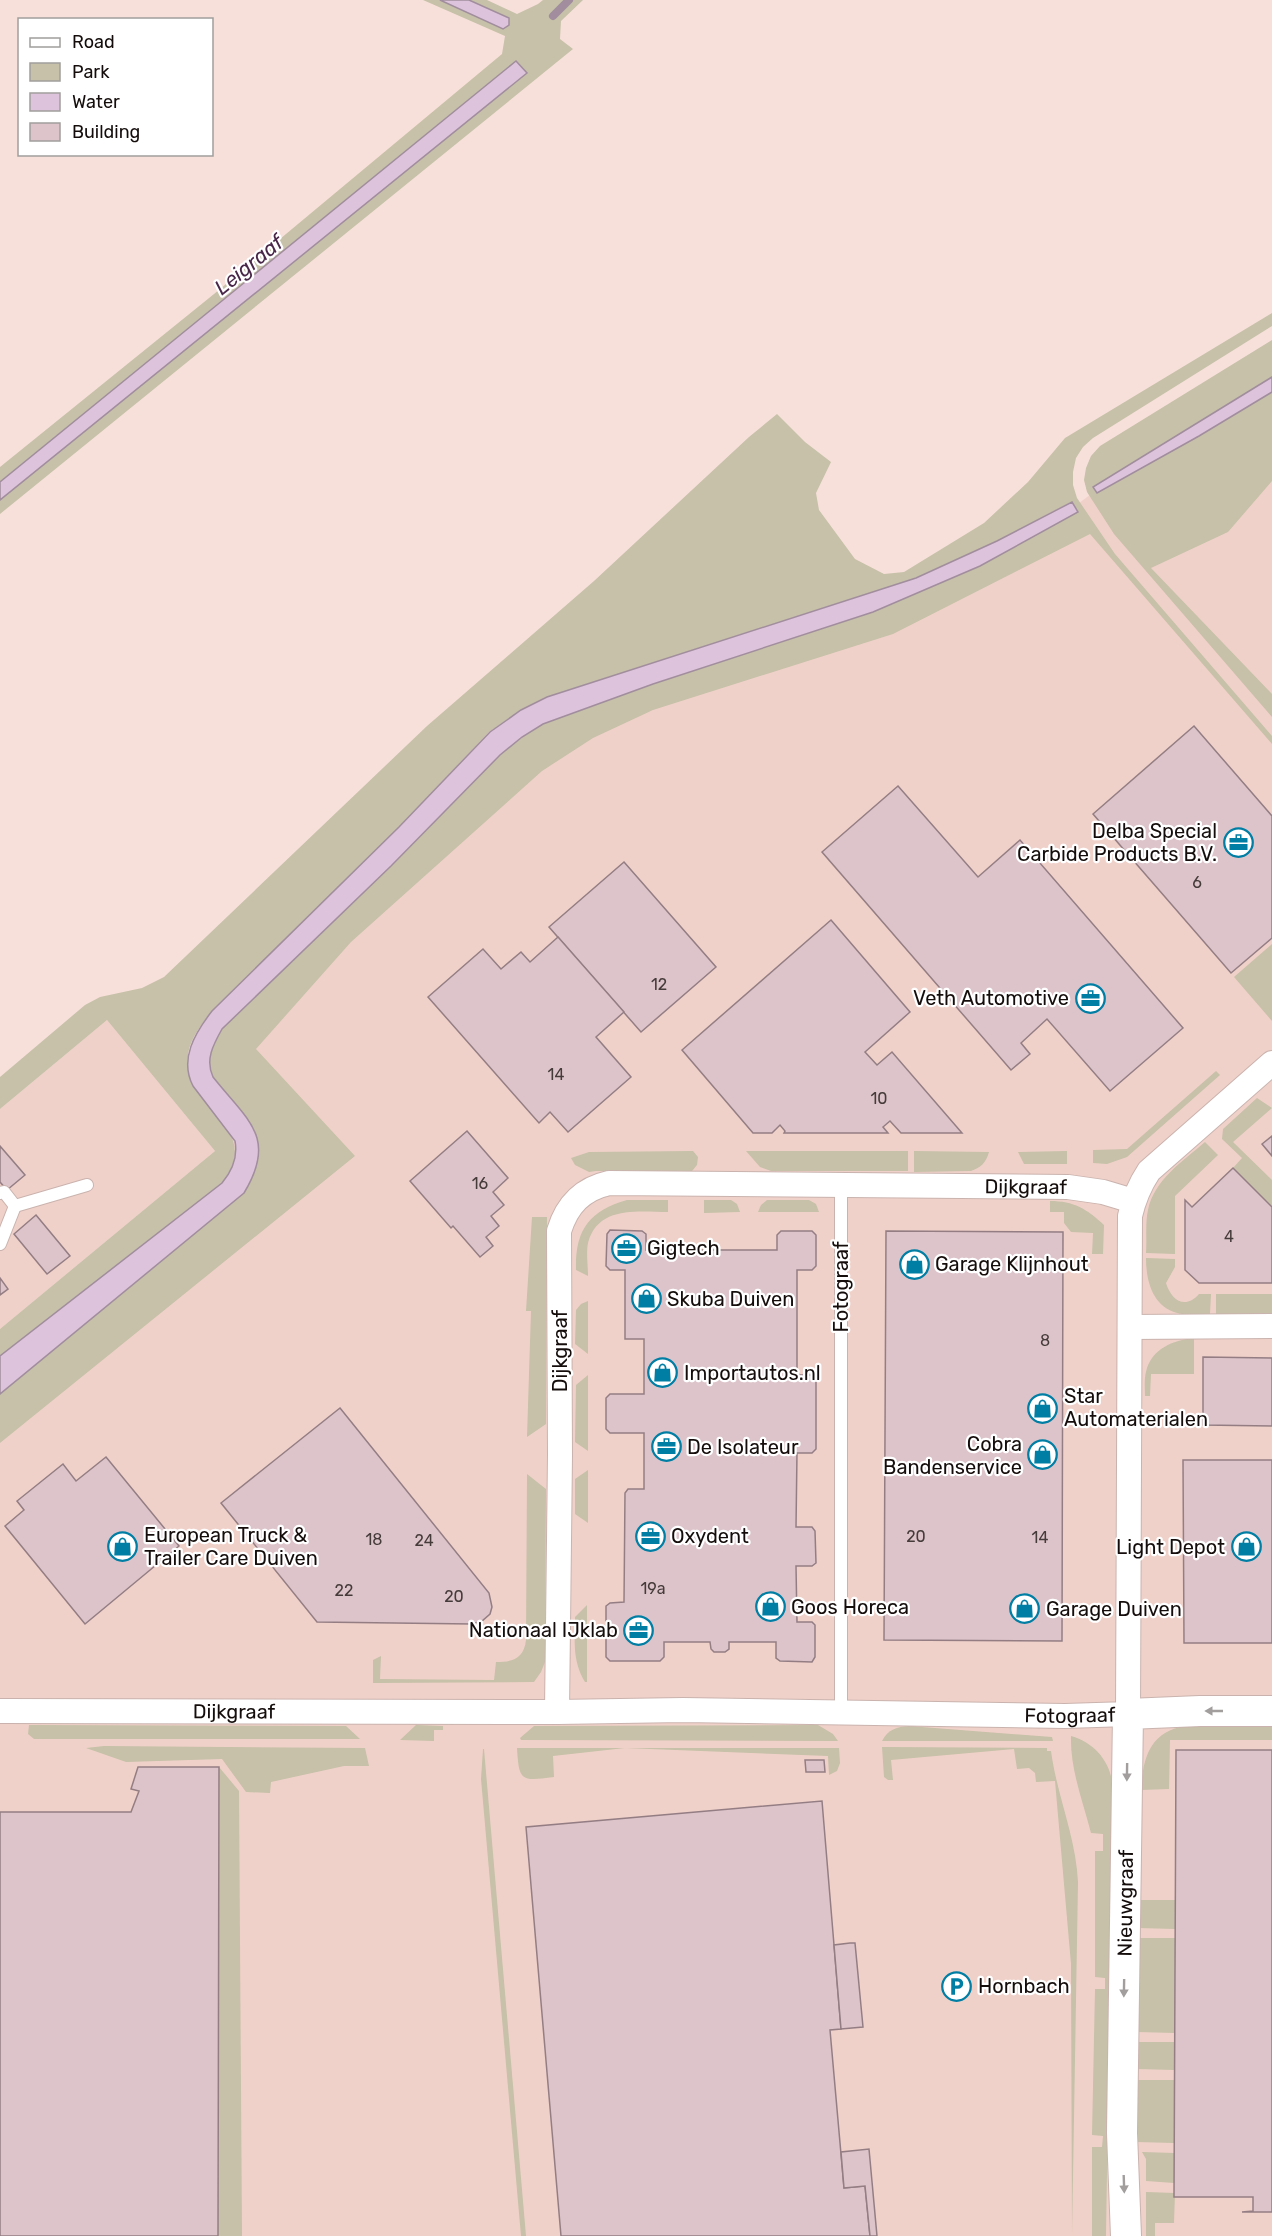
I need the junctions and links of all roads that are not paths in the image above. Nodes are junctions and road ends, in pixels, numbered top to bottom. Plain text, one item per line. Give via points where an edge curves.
1 (1272, 1063) edge
2 (87, 1185) dead end
3 (841, 1186) junction
4 (0, 1193) edge
5 (1133, 1200) junction
6 (15, 1206) junction
7 (0, 1244) edge
8 (1272, 1326) edge
9 (1130, 1327) junction
10 (0, 1711) edge
11 (1272, 1711) edge
12 (557, 1712) junction
13 (841, 1712) junction
14 (1128, 1714) junction
15 (1126, 2236) edge

1 - 5 street via 1149,1171
2 - 6 lane
3 - 5 street, Dijkgraaf via 1068,1187
3 - 12 street, Dijkgraaf via 609,1183 583,1193 564,1215 559,1231
3 - 13 lane, Fotograaf
4 - 6 lane via 4,1192
5 - 9 street, Fotograaf
6 - 7 lane
8 - 9 street
9 - 14 street, Fotograaf
10 - 12 street, Dijkgraaf
11 -> 14 street
12 - 13 street, Fotograaf
13 - 14 street, Fotograaf
14 -> 15 street, Nieuwgraaf via 1122,2133

